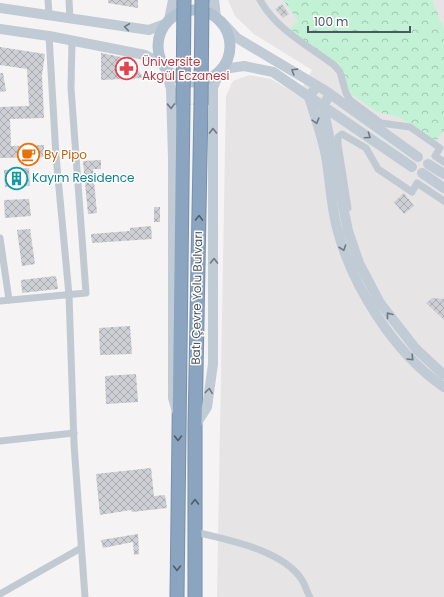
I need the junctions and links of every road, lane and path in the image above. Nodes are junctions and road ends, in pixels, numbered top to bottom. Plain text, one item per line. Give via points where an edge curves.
1 (48, 0) edge
2 (69, 0) edge
3 (173, 0) edge
4 (184, 0) edge
5 (202, 0) edge
6 (214, 0) edge
7 (260, 0) edge
8 (0, 8) edge
9 (49, 16) junction
10 (70, 19) junction
11 (218, 19) junction
12 (167, 22) junction
13 (0, 30) edge
14 (49, 36) junction
15 (72, 40) junction
16 (163, 65) junction
17 (221, 72) junction
18 (317, 86) junction
19 (330, 94) junction
20 (309, 97) junction
21 (323, 106) junction
22 (418, 157) dead end
23 (444, 162) edge
24 (428, 164) dead end
25 (412, 167) dead end
26 (422, 173) dead end
27 (444, 174) edge
28 (444, 188) edge
29 (444, 201) edge
30 (348, 208) dead end
31 (0, 238) edge
32 (69, 294) junction
33 (9, 300) junction
34 (0, 301) edge
35 (444, 375) edge
36 (444, 387) edge
37 (178, 416) junction
38 (195, 426) junction
39 (74, 434) junction
40 (0, 441) edge
41 (195, 532) junction
42 (81, 548) junction
43 (0, 594) edge
44 (85, 597) edge
45 (177, 597) edge
46 (195, 597) edge
47 (310, 597) edge

1 - 9 street
2 - 10 street
3 - 12 street
4 - 37 highway, Batı Çevre Yolu Bulvarı, bridge
38 -> 5 highway, Batı Çevre Yolu Bulvarı, bridge
6 - 11 street
7 - 23 street via 268,15 287,33 334,65 340,72 350,100 381,123 410,127 440,148 435,156
8 - 9 street
9 - 10 street
12 -> 10 street via 149,30
11 - 12 main road via 207,12 192,10 177,14
11 - 17 main road via 227,30 231,50
18 -> 11 street via 237,38
12 - 16 main road via 158,43
13 - 14 street
14 - 15 street
14 - 32 street via 56,156
15 - 16 street via 145,55
15 - 32 street via 71,95 86,293
16 - 17 main road via 173,76 184,82 208,81
16 -> 37 street via 170,89 173,140 173,398
17 - 20 street via 244,66 273,72
38 -> 17 street via 207,407 213,364 213,88
18 - 19 street
18 - 20 street
19 - 21 street
19 - 22 street
20 - 21 street
20 -> 36 street via 325,154 336,226 351,268 368,302 387,329 408,355
21 -> 25 street
35 -> 21 street via 416,349 380,303 359,263 348,231
24 - 27 street
26 - 28 street
29 - 30 street via 417,183 412,192 378,169 366,148 342,134 338,137 338,144
31 - 33 street
32 - 33 street
32 - 39 street
33 - 34 street
37 -> 45 highway, Batı Çevre Yolu Bulvarı
41 -> 38 highway, Batı Çevre Yolu Bulvarı
39 - 40 street
39 - 42 street
41 - 46 highway, Batı Çevre Yolu Bulvarı
41 - 47 street via 236,541 279,559 302,580
42 - 43 street
42 - 44 street

